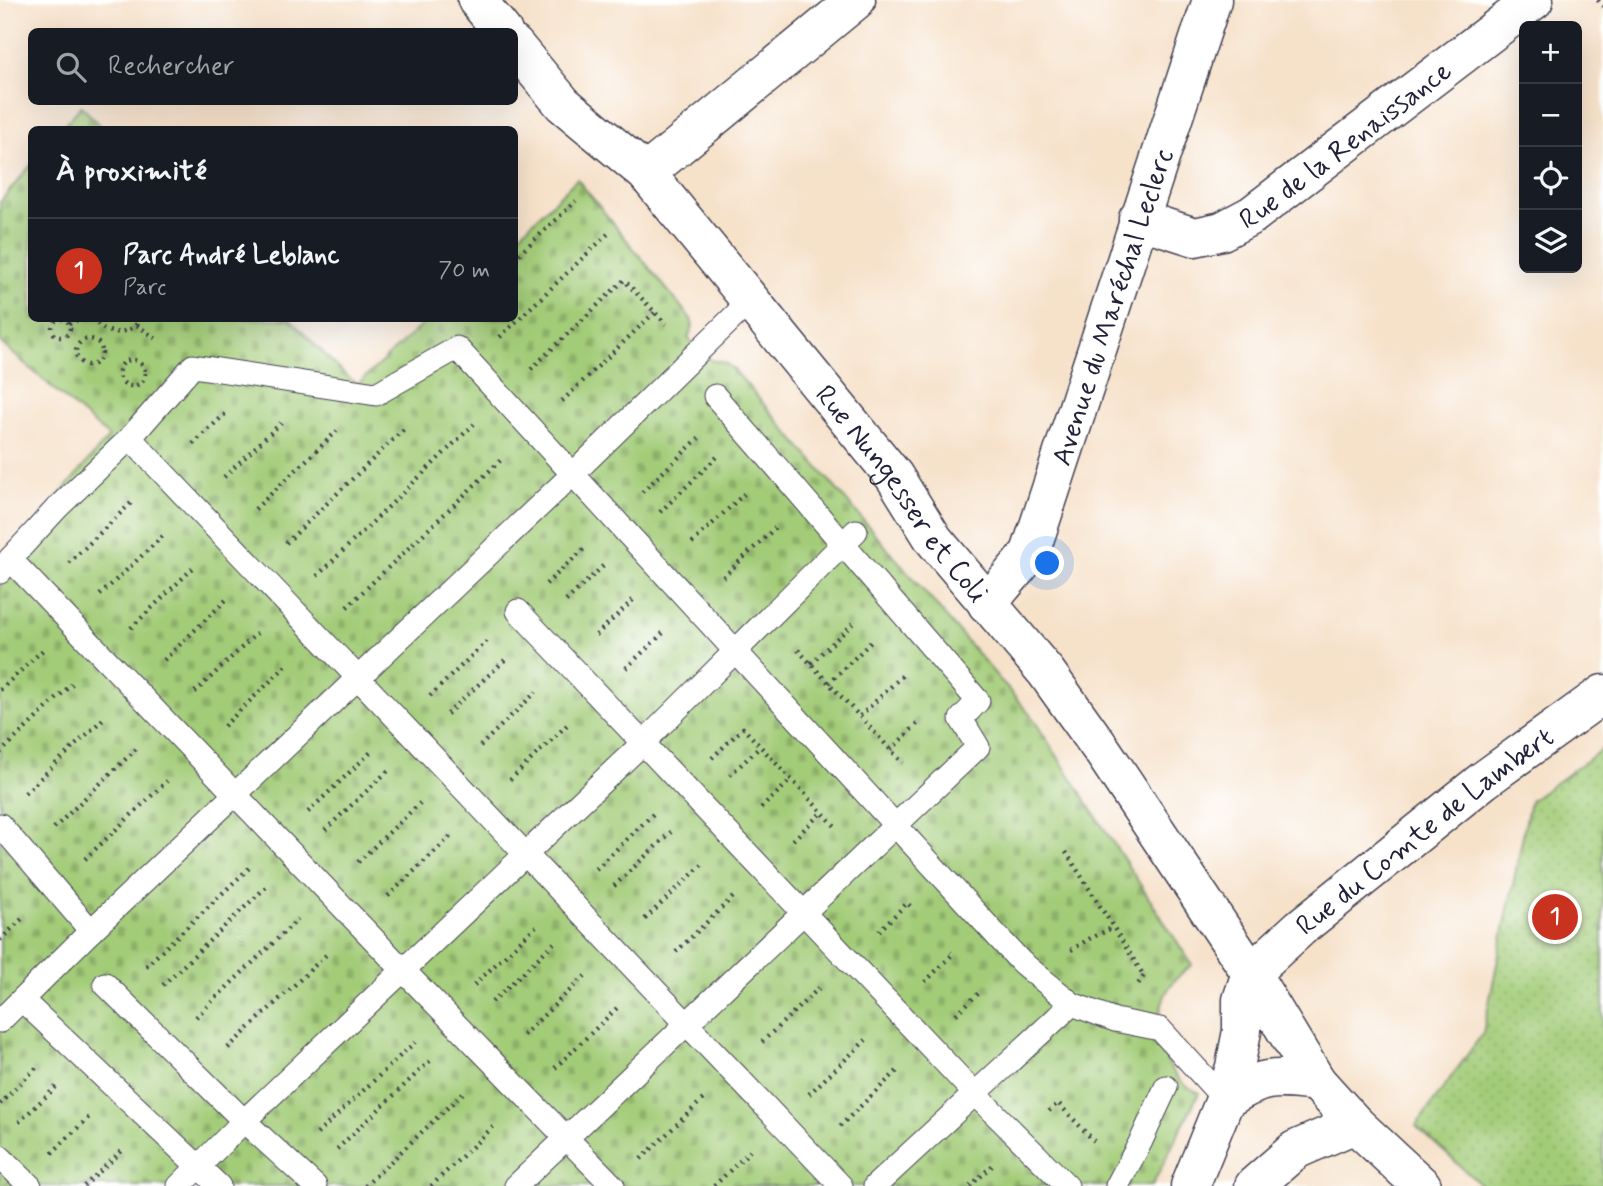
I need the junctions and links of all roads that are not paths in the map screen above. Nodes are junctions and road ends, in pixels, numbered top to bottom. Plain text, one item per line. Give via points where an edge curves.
1 (477, 0) edge
2 (856, 0) edge
3 (1212, 0) edge
4 (1534, 0) edge
5 (500, 28) edge
6 (518, 50) edge
7 (646, 173) junction
8 (1138, 219) junction
9 (752, 299) junction
10 (715, 396) dead end
11 (130, 438) junction
12 (573, 474) junction
13 (849, 538) junction
14 (5, 565) edge
15 (987, 604) junction
16 (518, 611) dead end
17 (736, 651) junction
18 (359, 677) junction
19 (1603, 694) edge
20 (643, 743) junction
21 (236, 794) junction
22 (0, 825) edge
23 (896, 825) junction
24 (525, 855) junction
25 (803, 912) junction
26 (91, 931) junction
27 (403, 970) junction
28 (1251, 973) junction
29 (105, 984) dead end
30 (22, 1000) junction
31 (1072, 1004) junction
32 (0, 1021) edge
33 (685, 1023) junction
34 (1317, 1082) junction
35 (1167, 1087) dead end
36 (975, 1094) junction
37 (1225, 1100) junction
38 (244, 1121) junction
39 (1355, 1124) junction
40 (567, 1138) junction
41 (0, 1157) edge
42 (199, 1167) junction
43 (311, 1182) edge
44 (27, 1183) edge
45 (179, 1186) edge
46 (219, 1186) edge
47 (516, 1186) edge
48 (613, 1186) edge
49 (841, 1186) edge
50 (875, 1186) edge
51 (1067, 1186) edge
52 (1116, 1186) edge
53 (1190, 1186) edge
54 (1254, 1186) edge
55 (1422, 1186) edge

1 - 5 street
2 - 7 street
3 - 8 street, Avenue du Maréchal Leclerc
4 - 8 street, Rue de la Renaissance via 1252,215 1223,231 1195,237
6 - 7 street, Rue Nungesser et Coli via 563,104
7 - 9 street, Rue Nungesser et Coli
8 - 15 street, Avenue du Maréchal Leclerc via 1030,553
9 - 12 lane
9 - 15 street, Rue Nungesser et Coli via 894,476 934,540
10 - 13 lane via 806,499
11 - 12 lane via 193,366 376,394 457,348
11 - 14 lane
11 - 18 lane
12 - 17 lane
12 - 18 lane
13 - 17 lane
13 - 23 lane via 885,594 978,701 961,719 978,747
14 - 21 lane via 71,622
15 - 28 street, Rue Nungesser et Coli via 1090,732
16 - 20 lane
17 - 20 lane
17 - 23 lane
18 - 21 lane
18 - 24 lane
19 - 28 street, Rue du Comte de Lambert via 1484,780 1301,927
20 - 24 lane
20 - 25 lane
21 - 26 lane
21 - 27 lane
22 - 26 lane
23 - 25 lane
23 - 31 lane via 1021,962
24 - 27 lane
24 - 33 lane
25 - 33 lane
25 - 36 lane
26 - 30 lane
27 - 38 lane
27 - 40 lane
28 - 34 street, Rue Nungesser et Coli
28 - 37 street
29 - 38 lane
30 - 32 lane
30 - 42 lane
31 - 36 lane
31 - 37 lane via 1115,1020 1160,1029
33 - 40 lane
33 - 49 lane
34 - 37 street via 1264,1079
34 - 39 street, Rue Nungesser et Coli
35 - 52 lane
36 - 50 lane
36 - 51 lane
37 - 53 street
38 - 42 lane
38 - 43 lane
39 - 54 street via 1295,1150
39 - 55 street, Rue Nungesser et Coli
40 - 47 lane
40 - 48 lane
41 - 44 lane
42 - 45 lane
42 - 46 lane

